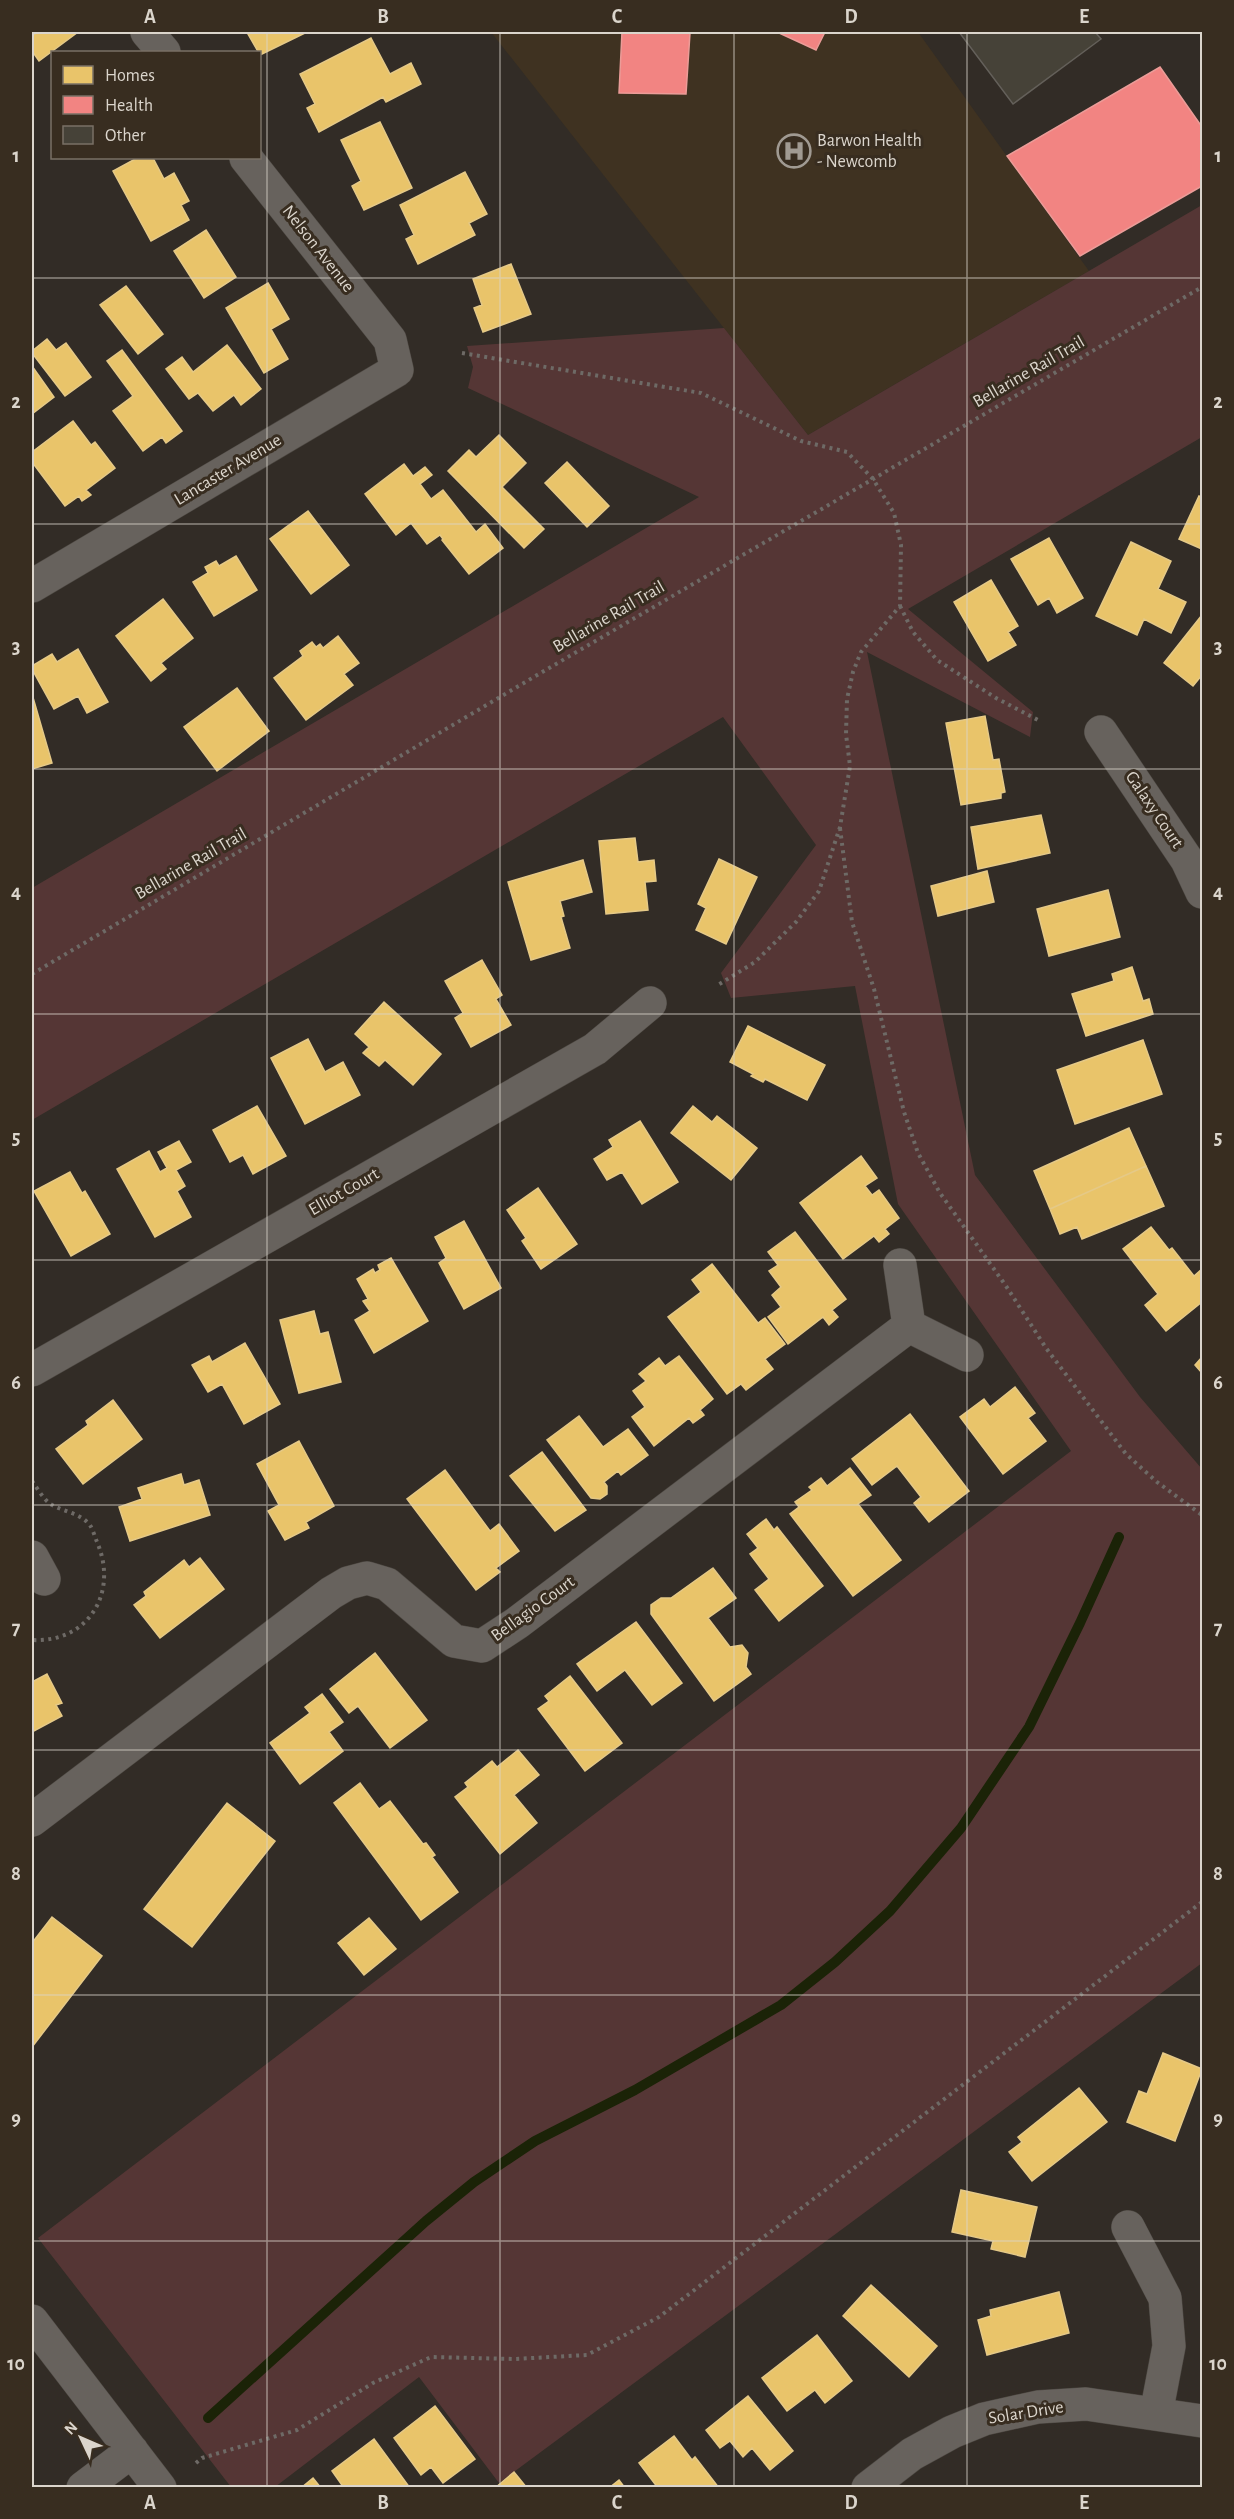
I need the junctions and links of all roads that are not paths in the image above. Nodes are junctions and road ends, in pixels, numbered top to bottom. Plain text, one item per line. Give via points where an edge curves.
1 (147, 32) edge
2 (163, 51) edge
3 (247, 159) edge
4 (390, 340) joint
5 (32, 586) edge
6 (1101, 732) dead end
7 (1203, 892) edge
8 (650, 1003) dead end
9 (900, 1265) dead end
10 (909, 1326) junction
11 (967, 1355) dead end
12 (32, 1370) edge
13 (32, 1820) edge
14 (1128, 2228) dead end
15 (32, 2321) edge
16 (1156, 2415) junction
17 (1203, 2421) edge
18 (132, 2451) junction
19 (83, 2487) edge
20 (160, 2487) edge
21 (868, 2487) edge

1 - 2 street
3 - 4 street, Nelson Avenue
4 - 5 street, Lancaster Avenue via 397,370
6 - 7 street, Galaxy Court via 1187,860
8 - 12 street, Elliot Court via 595,1049
9 - 10 street
10 - 11 street
10 - 13 street, Bellagio Court via 482,1646 454,1641 387,1584 367,1578 348,1583
14 - 16 street via 1165,2298 1169,2346
15 - 18 street
16 - 17 street, Solar Drive
16 - 21 street, Solar Drive via 1086,2404 1038,2407 984,2419 912,2454
18 - 19 street
18 - 20 street

